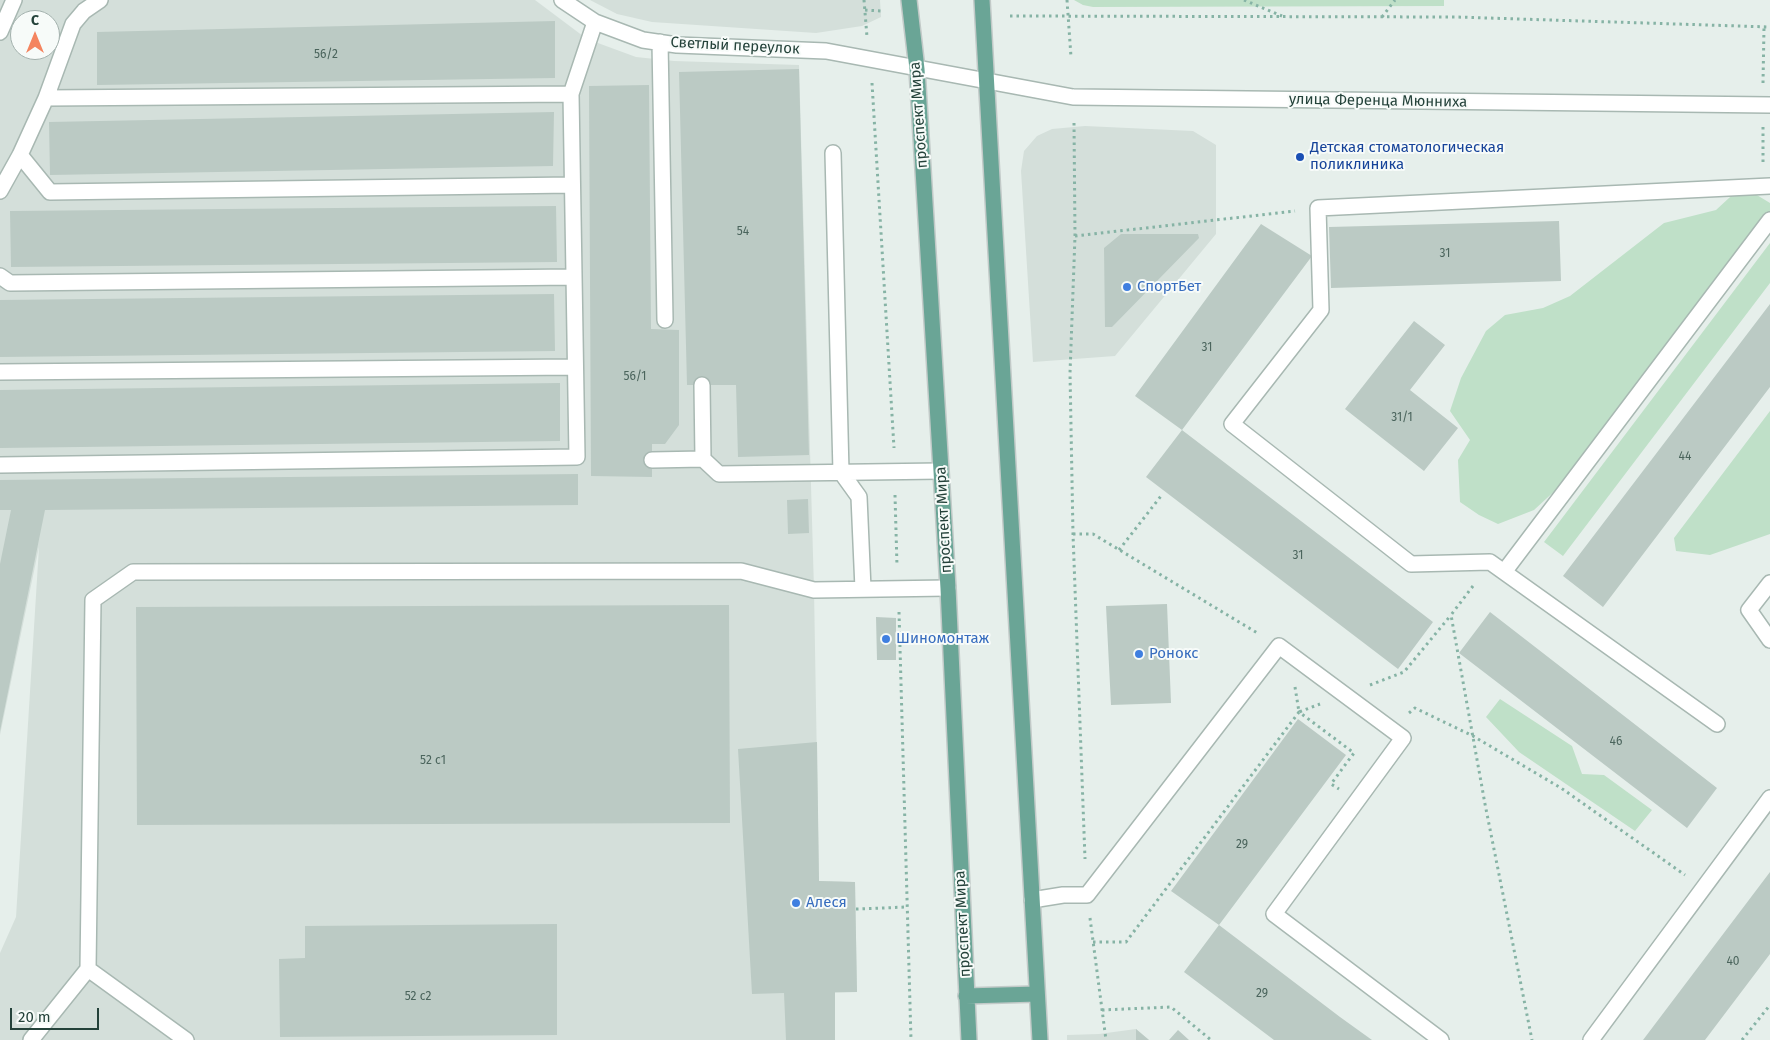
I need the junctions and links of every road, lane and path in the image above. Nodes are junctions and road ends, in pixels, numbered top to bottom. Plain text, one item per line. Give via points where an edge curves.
1 (14, 0) edge
2 (100, 0) edge
3 (864, 0) edge
4 (909, 0) edge
5 (982, 0) edge
6 (1067, 0) edge
7 (1244, 0) edge
8 (1395, 0) edge
9 (561, 1) edge
10 (865, 10) junction
11 (881, 11) dead end
12 (1010, 16) dead end
13 (1068, 17) junction
14 (1284, 17) junction
15 (1382, 18) junction
16 (595, 22) junction
17 (1770, 27) edge
18 (0, 32) edge
19 (660, 42) junction
20 (1071, 57) dead end
21 (870, 60) junction
22 (917, 69) junction
23 (987, 82) junction
24 (571, 94) junction
25 (46, 98) junction
26 (1770, 106) edge
27 (1074, 123) dead end
28 (833, 153) dead end
29 (20, 155) junction
30 (572, 185) junction
31 (1770, 186) edge
32 (0, 191) edge
33 (1318, 208) junction
34 (1770, 220) edge
35 (1075, 236) junction
36 (0, 276) edge
37 (574, 277) junction
38 (666, 320) dead end
39 (575, 367) junction
40 (0, 372) edge
41 (702, 385) dead end
42 (703, 459) junction
43 (652, 460) dead end
44 (0, 465) edge
45 (941, 471) junction
46 (841, 472) junction
47 (895, 472) junction
48 (1161, 496) dead end
49 (1073, 534) junction
50 (1119, 550) junction
51 (1490, 562) junction
52 (1504, 572) junction
53 (1770, 582) edge
54 (948, 588) junction
55 (863, 589) junction
56 (898, 589) junction
57 (1451, 614) junction
58 (1770, 640) edge
59 (1279, 646) junction
60 (1344, 694) junction
61 (1299, 712) junction
62 (1717, 724) dead end
63 (1390, 728) junction
64 (1473, 736) junction
65 (1770, 798) edge
66 (1357, 802) junction
67 (1704, 888) junction
68 (1087, 895) junction
69 (1032, 900) junction
70 (907, 907) junction
71 (856, 909) dead end
72 (1093, 942) junction
73 (88, 969) junction
74 (1037, 994) junction
75 (966, 996) junction
76 (1770, 1005) edge
77 (1102, 1010) junction
78 (31, 1040) edge
79 (186, 1040) edge
80 (911, 1040) edge
81 (969, 1040) edge
82 (1040, 1040) edge
83 (1106, 1040) edge
84 (1211, 1040) edge
85 (1441, 1040) edge
86 (1532, 1040) edge
87 (1591, 1040) edge
88 (1742, 1040) edge

1 - 18 street
2 - 25 street via 73,24
3 - 10 path
4 - 22 main road, проспект Мира
5 - 23 main road
6 - 13 path
7 - 14 path
8 - 15 path
9 - 16 street, Светлый переулок
10 - 11 path
10 - 21 path
12 - 13 path
13 - 14 path
13 - 20 path
14 - 15 path
15 - 17 path via 1456,17
16 - 19 street, Светлый переулок via 643,40
16 - 24 street
19 - 21 street, Светлый переулок via 826,51
19 - 38 street
21 - 22 street, Светлый переулок
21 - 47 path
22 - 23 street, улица Ференца Мюнниха
22 - 45 main road, проспект Мира
23 - 26 street, улица Ференца Мюнниха via 1073,98
23 - 69 main road
24 - 25 street
24 - 30 street
25 - 29 street
27 - 35 path
28 - 46 street
29 - 30 street via 50,192
29 - 32 street
30 - 37 street
31 - 33 street
33 - 35 path
33 - 51 street via 1321,310 1232,424 1411,564
34 - 52 street
35 - 49 path via 1070,373
36 - 37 street via 10,284
37 - 39 street
39 - 40 street
39 - 44 street via 577,457
41 - 42 street
42 - 43 street
42 - 46 street via 719,474
45 - 47 street
45 - 54 main road, проспект Мира
46 - 47 street
46 - 55 street via 859,497
47 - 56 path
48 - 50 path
49 - 50 path via 1093,534
49 - 68 path
50 - 59 path
51 - 52 street
51 - 57 path
52 - 62 street
53 - 58 street via 1749,610
54 - 56 street
54 - 75 main road, проспект Мира
55 - 56 street
55 - 73 street via 814,590 741,571 133,572 93,600
56 - 70 path
57 - 60 path via 1404,672
57 - 64 path
59 - 60 street
59 - 68 street
60 - 61 path
60 - 63 street
61 - 66 path via 1354,753 1331,784
61 - 72 path via 1126,942
63 - 64 path via 1416,708
63 - 66 street via 1404,738
64 - 67 path via 1561,788
64 - 86 path
65 - 67 street
66 - 85 street via 1274,914
67 - 87 street
68 - 69 street
68 - 72 path
69 - 74 main road
70 - 71 path
70 - 80 path
72 - 77 path
73 - 78 street
73 - 79 street
74 - 75 main road
74 - 82 main road
75 - 81 main road, проспект Мира
76 - 88 path
77 - 83 path
77 - 84 path via 1171,1007

